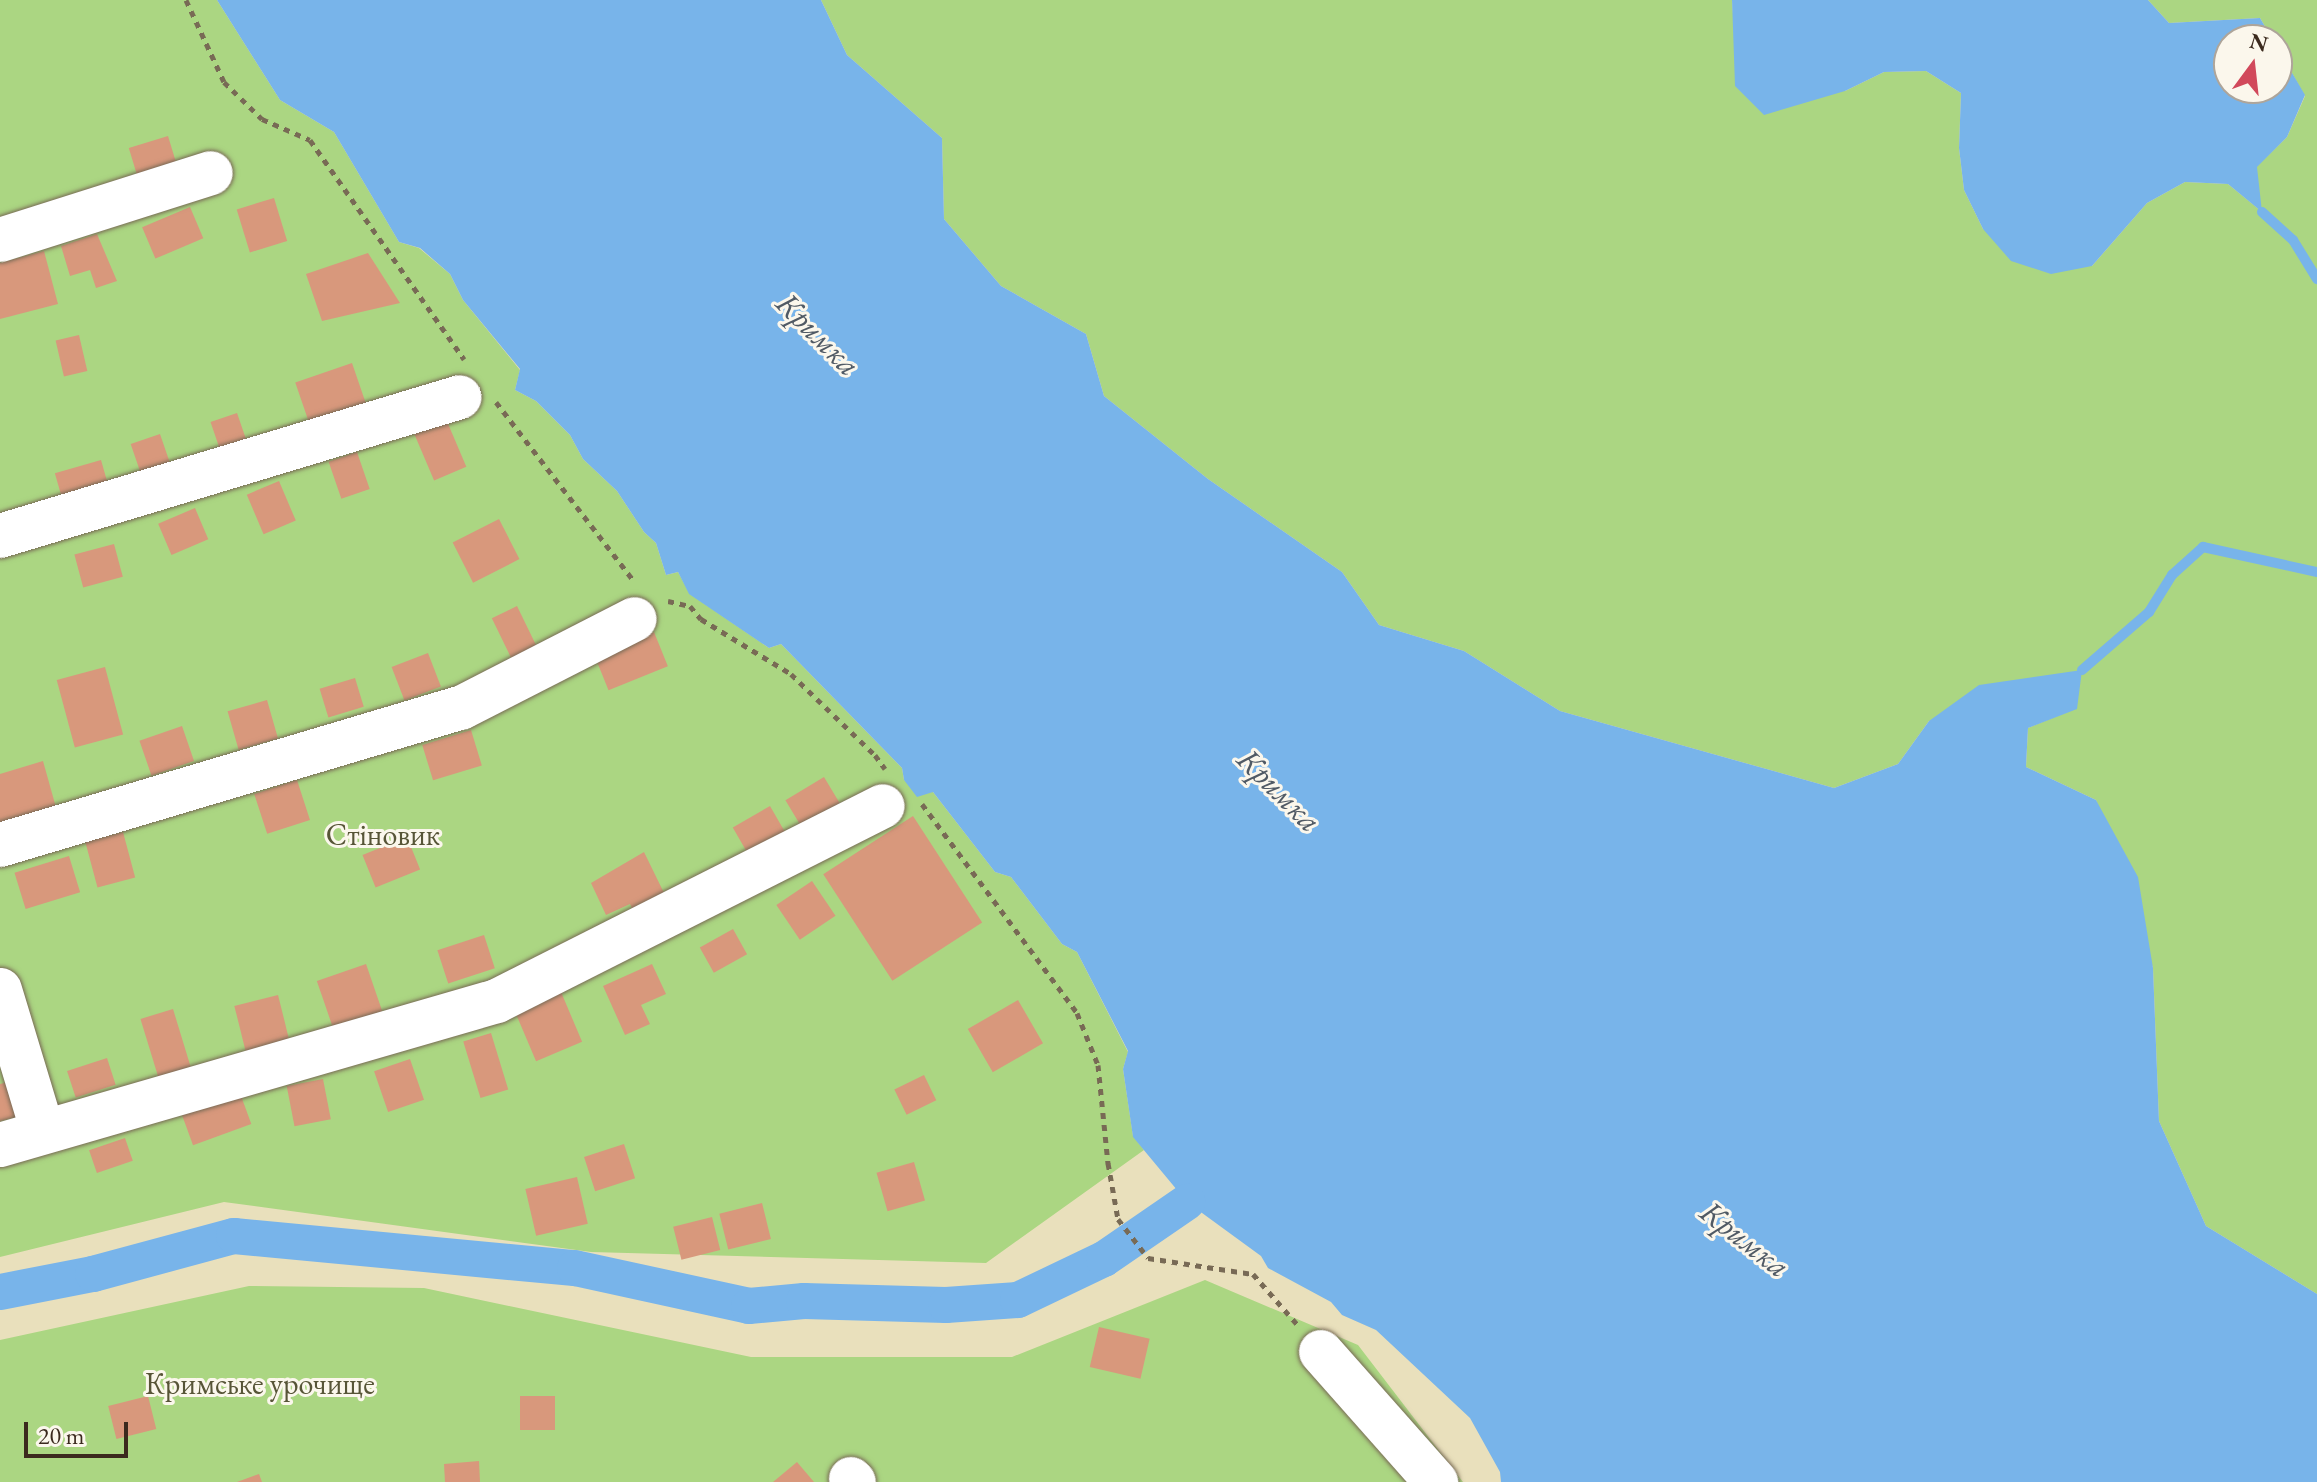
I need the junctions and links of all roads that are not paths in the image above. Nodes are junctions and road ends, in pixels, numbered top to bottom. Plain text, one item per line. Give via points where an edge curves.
1 (211, 173) dead end
2 (0, 240) edge
3 (474, 387) road end
4 (0, 536) edge
5 (644, 600) road end
6 (895, 804) road end
7 (0, 845) edge
8 (0, 990) edge
9 (43, 1132) junction
10 (0, 1145) edge
11 (1321, 1352) road end
12 (1436, 1482) edge

1 - 2 lane
3 - 4 lane
5 - 7 lane via 461,708
6 - 9 lane via 497,1001
8 - 9 lane
9 - 10 lane
11 - 12 lane

